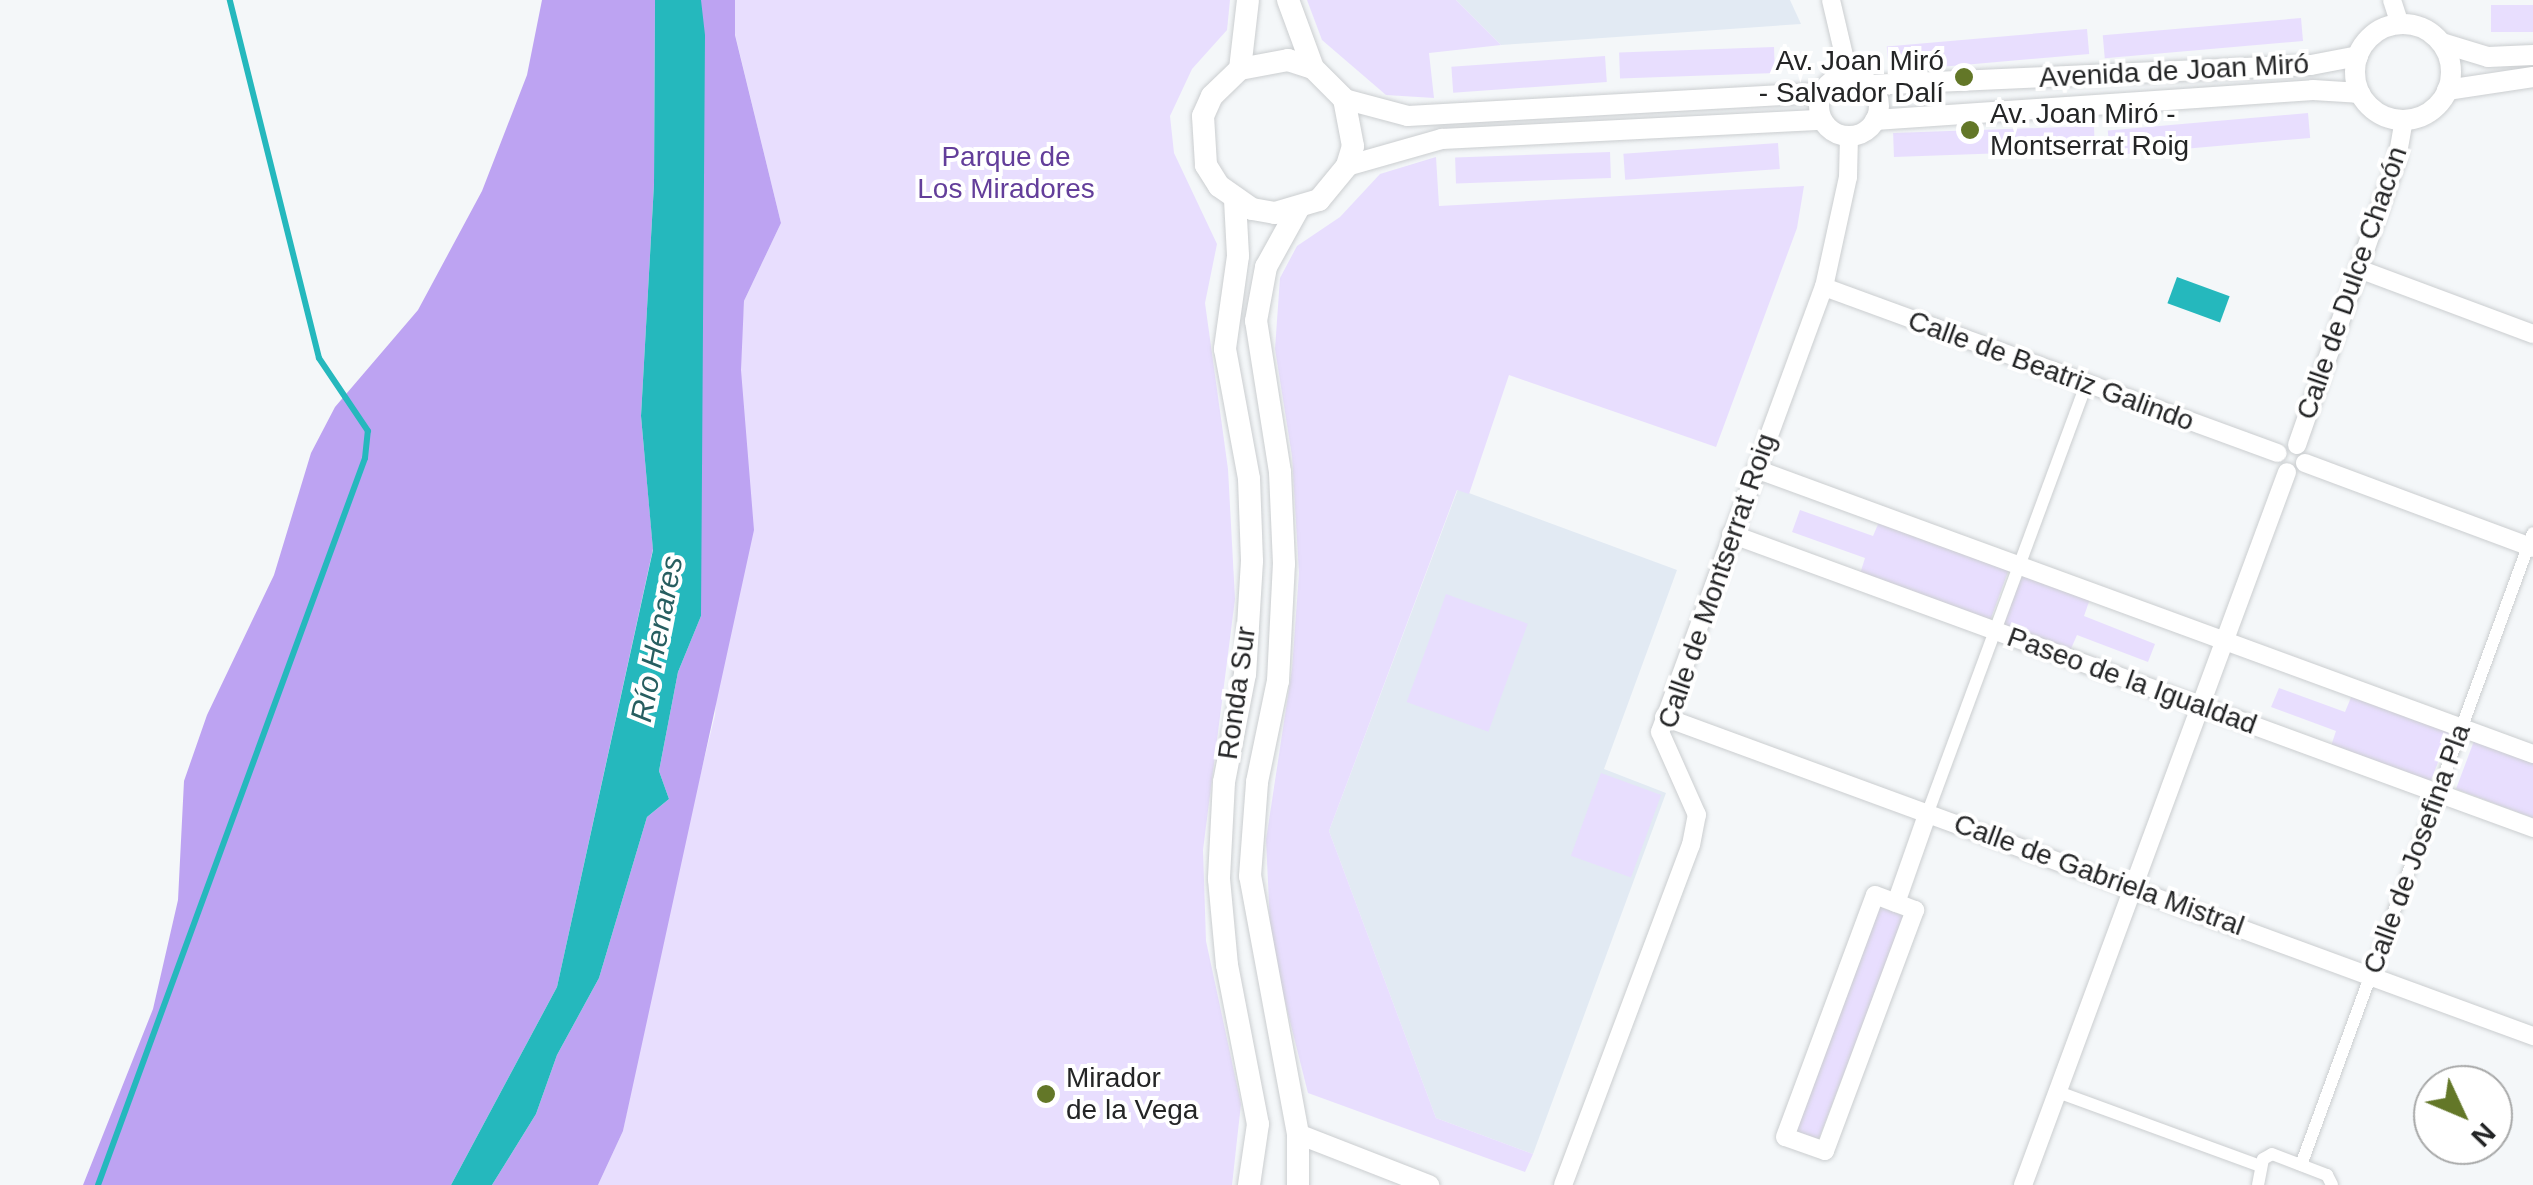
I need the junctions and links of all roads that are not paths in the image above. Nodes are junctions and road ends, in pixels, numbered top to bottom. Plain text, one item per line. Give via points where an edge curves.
1 (1248, 0) edge
2 (1288, 0) edge
3 (1831, 0) edge
4 (2392, 0) edge
5 (2400, 24) junction
6 (2442, 43) junction
7 (2533, 55) edge
8 (2358, 56) junction
9 (1312, 68) junction
10 (1240, 69) junction
11 (1849, 76) junction
12 (2533, 77) edge
13 (1870, 85) junction
14 (2448, 90) junction
15 (1822, 93) junction
16 (2360, 93) junction
17 (1344, 99) junction
18 (1822, 120) junction
19 (1875, 120) junction
20 (2404, 120) junction
21 (1849, 136) junction
22 (1348, 166) junction
23 (1235, 200) junction
24 (1298, 209) junction
25 (2359, 269) junction
26 (1824, 287) junction
27 (2533, 334) edge
28 (2086, 384) junction
29 (2297, 445) junction
30 (2278, 454) junction
31 (2305, 463) junction
32 (1756, 469) junction
33 (2286, 472) junction
34 (1731, 534) junction
35 (2531, 542) edge
36 (2018, 566) junction
37 (1994, 631) junction
38 (2224, 642) junction
39 (2202, 706) junction
40 (1664, 717) junction
41 (2462, 728) junction
42 (2533, 754) edge
43 (2438, 794) junction
44 (1928, 812) junction
45 (2533, 828) edge
46 (2134, 886) junction
47 (1896, 903) junction
48 (2371, 975) junction
49 (2533, 1036) edge
50 (2058, 1092) junction
51 (1298, 1134) junction
52 (2301, 1165) junction
53 (2260, 1166) junction
54 (1249, 1185) edge
55 (1298, 1185) edge
56 (1429, 1185) edge
57 (1564, 1185) edge
58 (2024, 1185) edge
59 (2258, 1185) edge
60 (2332, 1185) edge

1 - 10 main road
2 - 9 main road
3 - 11 street
4 - 5 street
5 - 6 street via 2424,28
5 - 8 street via 2374,34
6 - 7 street via 2488,57
6 - 14 street via 2451,66
8 - 13 street, Avenida de Joan Miró via 2311,65
8 - 16 street
9 - 10 main road via 1288,60
9 - 17 main road
10 - 23 main road via 1212,96 1200,138 1206,165
11 - 13 street, Avenida de Joan Miró
11 - 15 street
12 - 14 street
13 - 19 street via 1878,97
14 - 20 street via 2430,111
15 - 17 street via 1408,116
15 - 18 street
16 - 19 street, Avenida de Joan Miró via 2312,90
16 - 20 street via 2378,113
17 - 22 main road via 1352,121
18 - 21 street
18 - 22 street via 1442,140
19 - 21 street, Avenida de Joan Miró
20 - 25 street, Calle de Dulce Chacón
21 - 26 street, Calle de Montserrat Roig via 1845,194
22 - 24 main road, Ronda Sur via 1335,186
23 - 24 main road via 1275,213
23 - 54 main road, Ronda Sur via 1238,256 1225,349 1249,480 1252,561 1245,674 1224,782 1219,879 1227,964 1258,1124
24 - 51 main road, Ronda Sur via 1266,267 1257,306 1258,355 1280,472 1284,564 1278,681 1257,782 1250,876
25 - 27 street
25 - 29 street, Calle de Dulce Chacón
26 - 28 street, Calle de Beatriz Galindo
26 - 32 street, Calle de Montserrat Roig
28 - 30 street, Calle de Beatriz Galindo
28 - 36 street
29 - 30 street
29 - 31 street
30 - 33 street
31 - 33 street
31 - 35 street
32 - 34 street, Calle de Montserrat Roig
32 - 36 street
33 - 38 street
34 - 37 street, Paseo de la Igualdad
34 - 40 street, Calle de Montserrat Roig
35 - 41 street, Calle de Josefina Pla
36 - 37 street
36 - 38 street
37 - 39 street, Paseo de la Igualdad
37 - 44 street
38 - 39 street
38 - 41 street
39 - 43 street, Paseo de la Igualdad
39 - 46 street
40 - 44 street, Calle de Gabriela Mistral
40 - 57 street, Calle de Montserrat Roig via 1662,746 1696,815 1690,846
41 - 42 street
41 - 43 street, Calle de Josefina Pla
43 - 45 street, Paseo de la Igualdad
43 - 48 street, Calle de Josefina Pla
44 - 46 street, Calle de Gabriela Mistral
44 - 47 street
46 - 48 street, Calle de Gabriela Mistral
46 - 50 street
47 - 47 street via 1915,910 1825,1152 1785,1137 1875,895
48 - 49 street, Calle de Gabriela Mistral
48 - 52 street, Calle de Josefina Pla
50 - 53 street
50 - 58 street
51 - 55 main road, Ronda Sur
51 - 56 street
52 - 53 street via 2272,1154
52 - 60 street via 2327,1175
53 - 59 street

